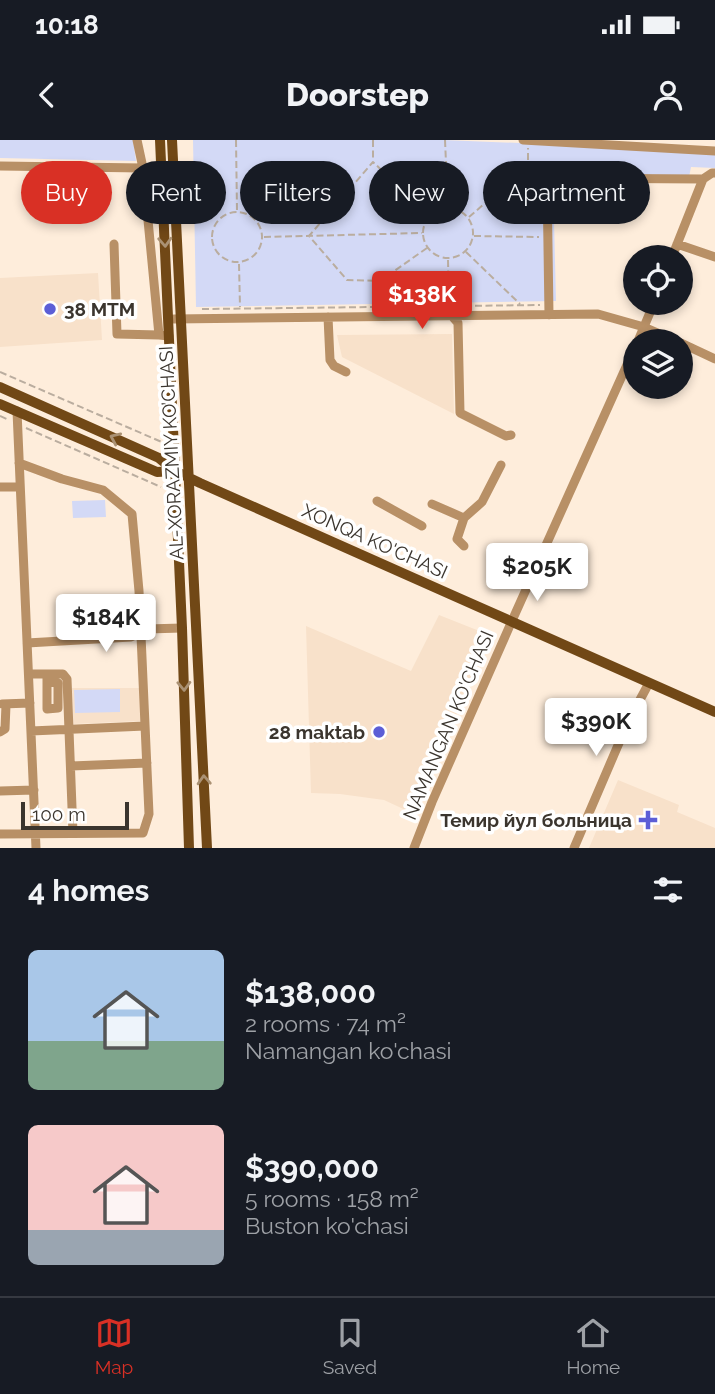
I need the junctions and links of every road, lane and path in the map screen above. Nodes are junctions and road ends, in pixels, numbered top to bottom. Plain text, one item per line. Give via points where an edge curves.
1 (137, 140) edge
2 (160, 140) edge
3 (172, 140) edge
4 (236, 140) edge
5 (373, 140) edge
6 (445, 140) edge
7 (525, 140) edge
8 (715, 150) edge
9 (142, 161) edge
10 (164, 161) edge
11 (169, 161) edge
12 (373, 161) edge
13 (446, 161) edge
14 (0, 166) edge
15 (126, 167) edge
16 (369, 167) edge
17 (715, 173) edge
18 (703, 179) junction
19 (237, 212) junction
20 (469, 217) edge
21 (469, 220) edge
22 (150, 224) edge
23 (168, 224) edge
24 (172, 224) edge
25 (425, 224) edge
26 (422, 233) junction
27 (309, 236) junction
28 (473, 236) junction
29 (263, 237) junction
30 (547, 237) junction
31 (114, 244) dead end
32 (677, 244) joint
33 (427, 248) junction
34 (465, 252) junction
35 (715, 257) edge
36 (448, 259) junction
37 (239, 263) junction
38 (522, 305) junction
39 (202, 309) dead end
40 (240, 309) junction
41 (549, 310) junction
42 (450, 311) junction
43 (650, 315) edge
44 (328, 317) junction
45 (181, 318) junction
46 (169, 319) junction
47 (645, 327) junction
48 (650, 329) edge
49 (164, 336) junction
50 (693, 349) edge
51 (715, 359) edge
52 (0, 372) edge
53 (346, 372) dead end
54 (623, 374) edge
55 (0, 387) edge
56 (0, 404) edge
57 (17, 411) junction
58 (0, 416) edge
59 (18, 424) junction
60 (511, 435) dead end
61 (164, 443) dead end
62 (19, 463) junction
63 (501, 465) dead end
64 (175, 471) junction
65 (189, 478) junction
66 (0, 487) edge
67 (20, 487) junction
68 (161, 487) dead end
69 (377, 502) dead end
70 (432, 503) dead end
71 (464, 518) junction
72 (422, 526) dead end
73 (464, 546) dead end
74 (511, 622) junction
75 (182, 628) junction
76 (141, 631) junction
77 (27, 643) junction
78 (29, 674) junction
79 (649, 683) junction
80 (30, 703) junction
81 (3, 704) edge
82 (715, 712) edge
83 (145, 726) junction
84 (69, 729) junction
85 (31, 731) junction
86 (0, 732) edge
87 (147, 763) junction
88 (71, 766) junction
89 (34, 790) junction
90 (0, 791) edge
91 (36, 833) junction
92 (74, 833) junction
93 (0, 834) edge
94 (36, 848) edge
95 (189, 848) edge
96 (207, 848) edge
97 (414, 848) edge
98 (574, 848) edge

1 - 9 street
2 - 10 main road, AL-XORAZMIY KO’CHASI
3 - 11 main road, AL-XORAZMIY KO’CHASI
4 - 19 path
5 - 12 path
6 - 13 path
7 - 8 street
7 - 20 path via 528,166
14 - 15 street
16 - 27 path
17 - 18 street
18 - 30 street via 547,178
18 - 32 street
19 - 29 path via 254,217
19 - 37 path via 216,223 212,238 217,253
21 - 28 path
22 - 49 street
23 -> 46 main road, AL-XORAZMIY KO’CHASI
24 - 45 main road, AL-XORAZMIY KO’CHASI
25 - 26 path
26 - 27 path
26 - 33 path
27 - 29 path
27 - 33 path via 348,280 380,281
28 - 30 path
28 - 34 path
29 - 37 path via 255,256
30 - 41 street
31 - 49 street via 117,334
32 - 35 street
33 - 36 path
34 - 36 path
34 - 38 path
36 - 42 path
37 - 40 path
38 - 41 path
38 - 42 path
39 - 40 path
40 - 42 path
41 - 42 street
41 - 47 street via 598,314
42 - 44 street
42 - 60 street via 458,323 460,413
43 - 47 street
44 - 45 street
44 - 53 street via 330,360
45 - 46 street
45 - 65 main road, AL-XORAZMIY KO’CHASI
46 - 49 main road, AL-XORAZMIY KO’CHASI
47 - 48 street
49 - 64 main road, AL-XORAZMIY KO’CHASI
50 - 51 street
52 - 61 path
54 - 74 street, NAMANGAN KO'CHASI
64 -> 55 main road, XONQA KO'CHASI via 159,458
56 - 57 main road, XONQA KO'CHASI
57 - 59 street
57 - 64 main road, XONQA KO'CHASI via 157,472
58 - 59 path
59 - 62 street
59 - 68 path
62 - 67 street
62 - 76 street via 103,490 132,514
63 - 71 street via 482,502
64 - 65 main road, XONQA KO'CHASI
64 - 75 main road, AL-XORAZMIY KO’CHASI
65 - 74 main road, XONQA KO'CHASI
96 -> 65 main road, AL-XORAZMIY KO’CHASI
66 - 67 street
67 - 77 street
69 - 72 street
70 - 71 street
71 - 73 street via 457,538
74 - 79 main road, XONQA KO'CHASI
74 - 97 street, NAMANGAN KO'CHASI
75 - 76 street
75 -> 95 main road, AL-XORAZMIY KO’CHASI
76 - 77 street via 131,638
76 - 83 street
77 - 78 street
78 - 80 street
78 - 84 street via 47,678 63,674 67,679
79 - 82 main road, XONQA KO'CHASI
79 - 98 street
80 - 81 street
80 - 85 street
81 - 86 street via 5,729
83 - 84 street
83 - 87 street
84 - 85 street
84 - 88 street
85 - 89 street
87 - 88 street
87 - 92 street via 149,814 142,833
88 - 92 street
89 - 90 street
89 - 91 street
91 - 92 street
91 - 93 street
91 - 94 street

